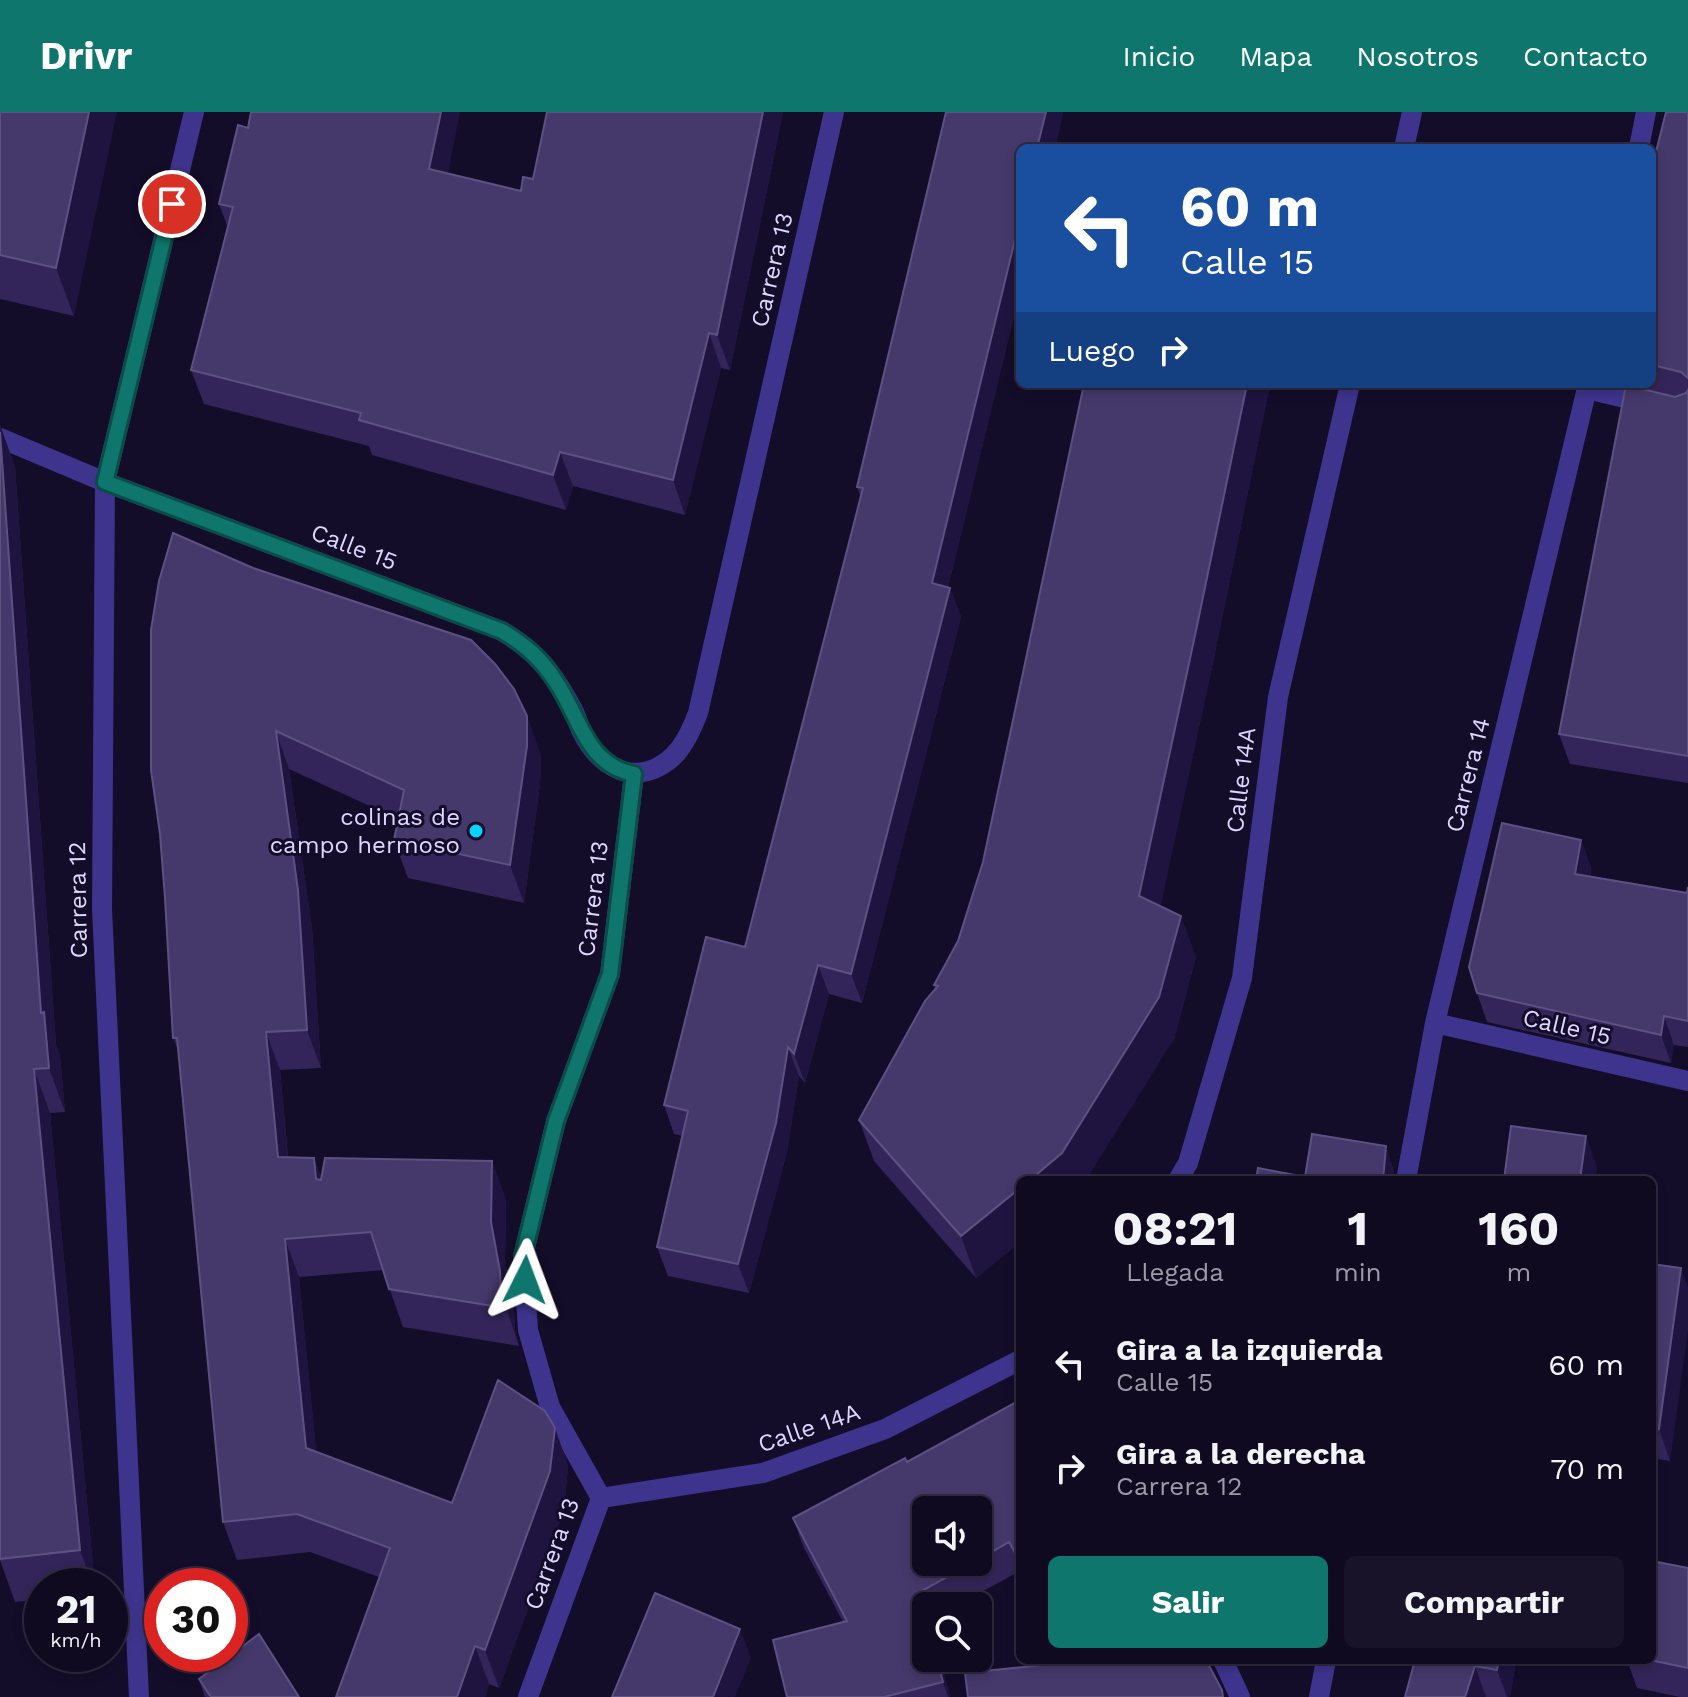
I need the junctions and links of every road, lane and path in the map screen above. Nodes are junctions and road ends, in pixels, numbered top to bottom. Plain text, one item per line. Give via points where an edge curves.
1 (194, 112) edge
2 (834, 112) edge
3 (1412, 112) edge
4 (1646, 112) edge
5 (1405, 144) edge
6 (1640, 144) edge
7 (1349, 388) edge
8 (1588, 388) edge
9 (1595, 388) edge
10 (1688, 413) edge
11 (0, 438) edge
12 (105, 482) junction
13 (634, 774) junction
14 (1435, 1023) junction
15 (1688, 1081) edge
16 (1180, 1176) edge
17 (1407, 1176) edge
18 (1016, 1362) edge
19 (601, 1498) junction
20 (1225, 1664) edge
21 (1325, 1664) edge
22 (139, 1697) edge
23 (528, 1697) edge
24 (1240, 1697) edge
25 (1319, 1697) edge

1 - 12 street, Carrera 12
2 - 13 street, Carrera 13 via 698,713 678,753 650,771
3 - 5 street
4 - 6 street
7 - 16 street, Calle 14A via 1278,697 1242,978
8 - 14 street, Carrera 14
9 - 10 street
11 - 12 street, Calle 15
12 - 13 street, Calle 15 via 502,631 547,668 600,758
12 - 22 street, Carrera 12 via 102,909
13 - 19 street, Carrera 13 via 610,974 556,1121 523,1256 528,1330 550,1407
14 - 15 street, Calle 15
14 - 17 street, Carrera 14
18 - 19 street, Calle 14A via 885,1429 763,1473
19 - 23 street, Carrera 13
20 - 24 street
21 - 25 street

